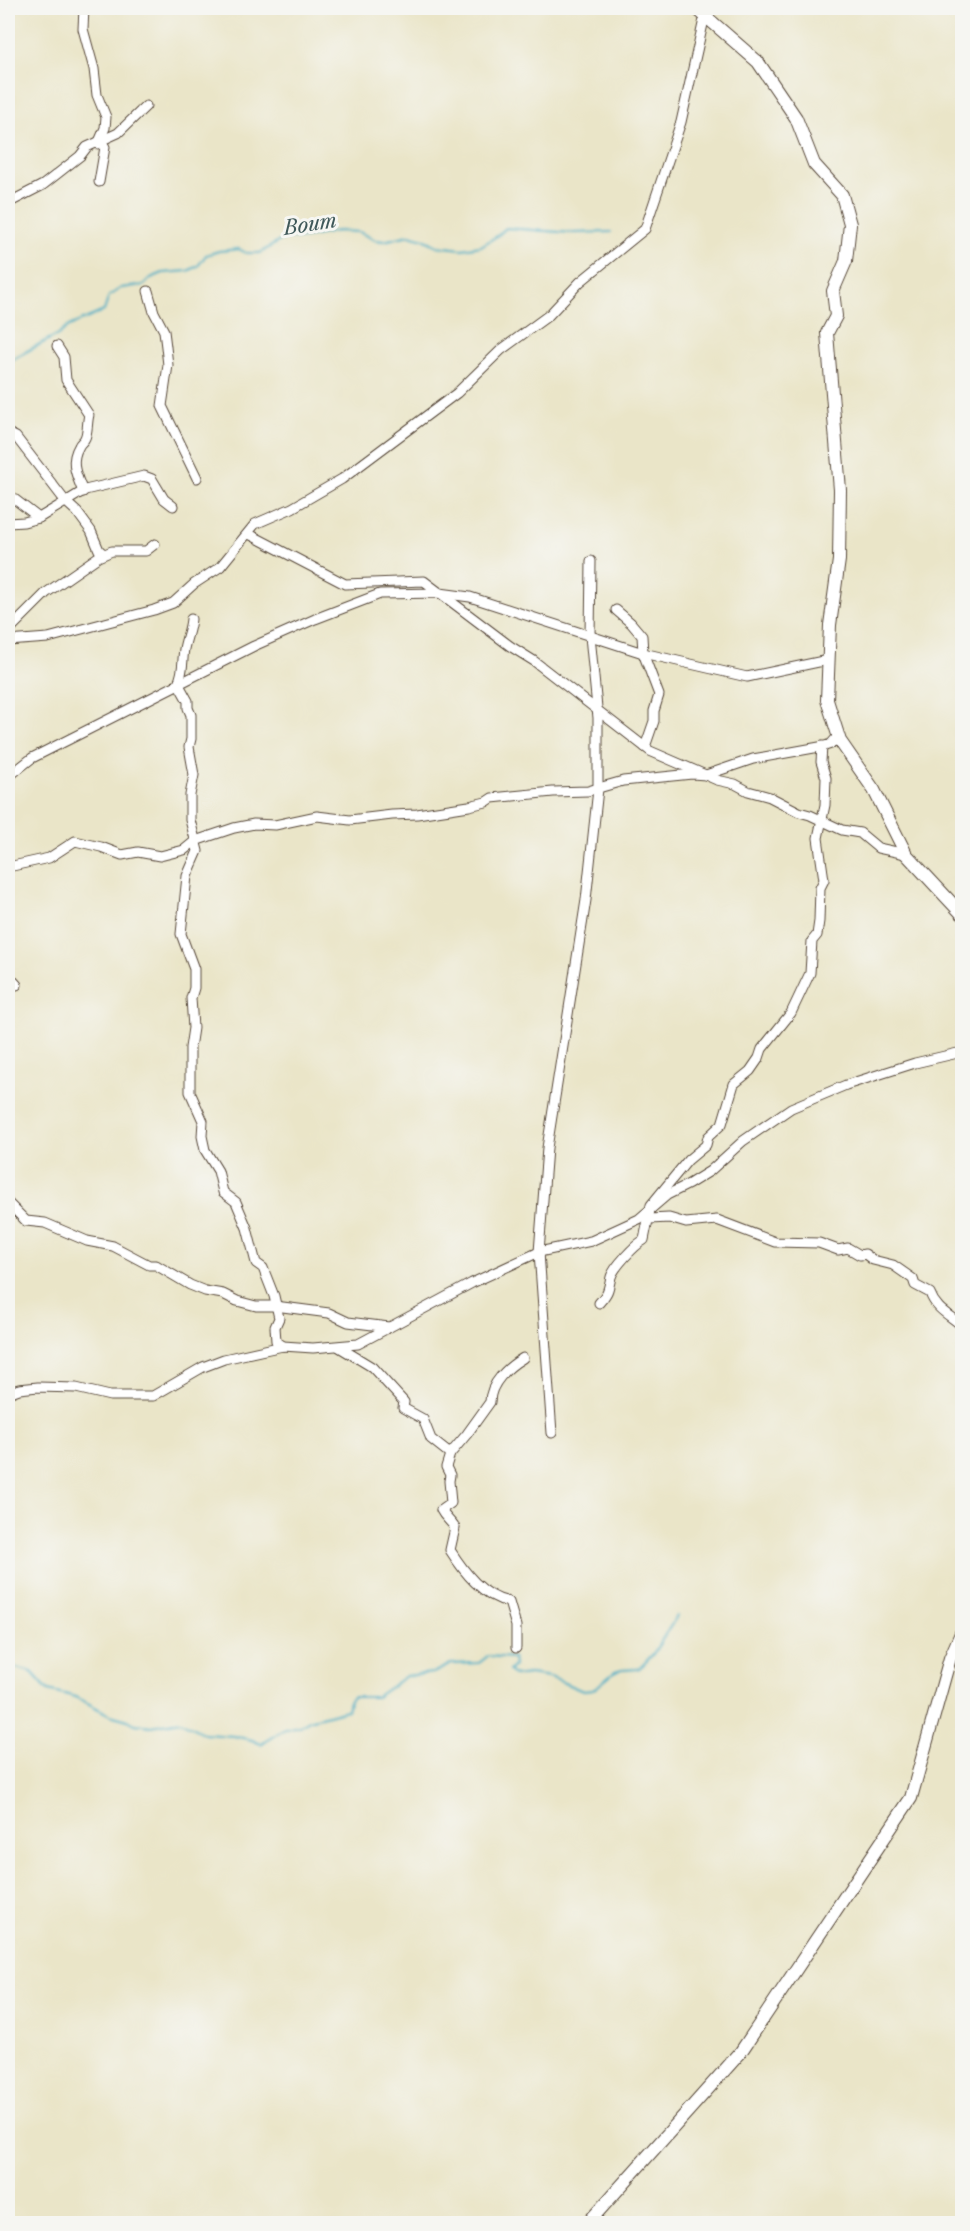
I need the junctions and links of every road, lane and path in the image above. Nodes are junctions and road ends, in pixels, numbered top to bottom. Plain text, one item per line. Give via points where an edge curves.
1 (84, 8) edge
2 (700, 11) edge
3 (146, 106) dead end
4 (100, 143) junction
5 (99, 182) dead end
6 (8, 203) edge
7 (148, 291) dead end
8 (57, 346) dead end
9 (8, 433) edge
10 (197, 478) dead end
11 (83, 492) junction
12 (8, 494) edge
13 (66, 502) junction
14 (173, 506) dead end
15 (39, 518) junction
16 (8, 523) edge
17 (249, 534) junction
18 (155, 544) dead end
19 (104, 554) junction
20 (591, 561) dead end
21 (440, 593) junction
22 (616, 610) dead end
23 (191, 619) dead end
24 (8, 631) edge
25 (590, 636) junction
26 (8, 641) edge
27 (643, 653) junction
28 (828, 660) junction
29 (178, 683) junction
30 (598, 710) junction
31 (838, 736) junction
32 (822, 746) junction
33 (645, 747) junction
34 (706, 775) junction
35 (8, 777) edge
36 (598, 789) junction
37 (821, 820) junction
38 (195, 841) junction
39 (906, 854) junction
40 (8, 867) edge
41 (963, 914) edge
42 (8, 975) edge
43 (17, 985) dead end
44 (963, 1052) edge
45 (8, 1203) edge
46 (649, 1215) junction
47 (539, 1252) junction
48 (599, 1303) dead end
49 (275, 1306) junction
50 (963, 1326) edge
51 (391, 1327) junction
52 (283, 1346) junction
53 (339, 1347) junction
54 (523, 1358) dead end
55 (8, 1394) edge
56 (552, 1433) dead end
57 (450, 1454) junction
58 (963, 1631) edge
59 (516, 1648) dead end
60 (587, 2223) edge

1 - 4 street via 83,28 97,95 106,117
2 - 17 street via 681,122 645,229 580,282 549,315 501,350 457,393 342,479 255,524
2 - 28 street via 758,62 796,118 814,164 842,195 850,224 846,261 833,291 836,316 827,333 840,490
3 - 4 street via 118,133
4 - 5 street via 105,147
4 - 6 street via 87,147 43,185
7 - 10 street via 166,347 168,365 162,406
8 - 11 street via 64,357 66,380 89,414 75,462 76,478
9 - 13 street via 16,437
11 - 13 street
11 - 14 street via 144,476 152,479
12 - 15 street
13 - 15 street
13 - 19 street via 91,531
15 - 16 street
17 - 21 street via 345,584 424,580
17 - 26 street via 220,567 172,603 48,638
18 - 19 street via 146,551
19 - 24 street via 46,593
20 - 25 street
21 - 25 street via 470,597
21 - 29 street via 380,594 274,637
21 - 30 street
22 - 27 street via 642,636
23 - 29 street
25 - 27 street
25 - 30 street
27 - 28 street via 747,678
27 - 33 street via 659,696
28 - 31 street via 827,700
29 - 35 street via 32,758
29 - 38 street via 191,715 189,747 194,775 190,820
30 - 33 street
30 - 36 street
31 - 32 street via 831,744
31 - 39 street via 874,790
32 - 34 street via 753,759
32 - 37 street via 826,778
33 - 34 street
34 - 36 street via 623,781
34 - 37 street via 748,792 770,796
36 - 38 street via 492,798 452,809 350,820 317,816 275,825 254,824
36 - 47 street via 585,911 548,1148
37 - 39 street via 860,833 878,848
37 - 46 street via 818,838 824,880 810,973 791,1013 762,1048 750,1071 734,1084 722,1124 660,1194
38 - 40 street via 184,850 160,856 138,852 122,855 75,842 49,858
38 - 49 street via 198,852 187,876 181,934 194,969 190,1092 203,1121 205,1150 218,1171 223,1191 236,1202
39 - 41 street
42 - 43 street
44 - 46 street via 846,1084 792,1108 743,1141 710,1171 667,1195
45 - 49 street via 26,1221 45,1222 87,1241 113,1246 190,1285 256,1306
46 - 47 street via 591,1241
46 - 48 street via 644,1240 615,1269 608,1293
46 - 50 street via 686,1222 717,1220 775,1242 819,1243 865,1254 913,1279 950,1319
47 - 51 street via 471,1283
47 - 56 street
49 - 51 street
49 - 52 street via 279,1318 274,1333
51 - 53 street via 358,1344
52 - 53 street
52 - 55 street via 203,1367 153,1396 110,1396 76,1388 38,1387
53 - 57 street via 372,1367 404,1402 403,1408 423,1419 432,1438
54 - 57 street via 496,1383 490,1402
57 - 59 street via 446,1467 451,1503 441,1510 455,1528 450,1550 479,1586 498,1600 509,1602 516,1626
58 - 60 street via 950,1658 911,1798 740,2053

